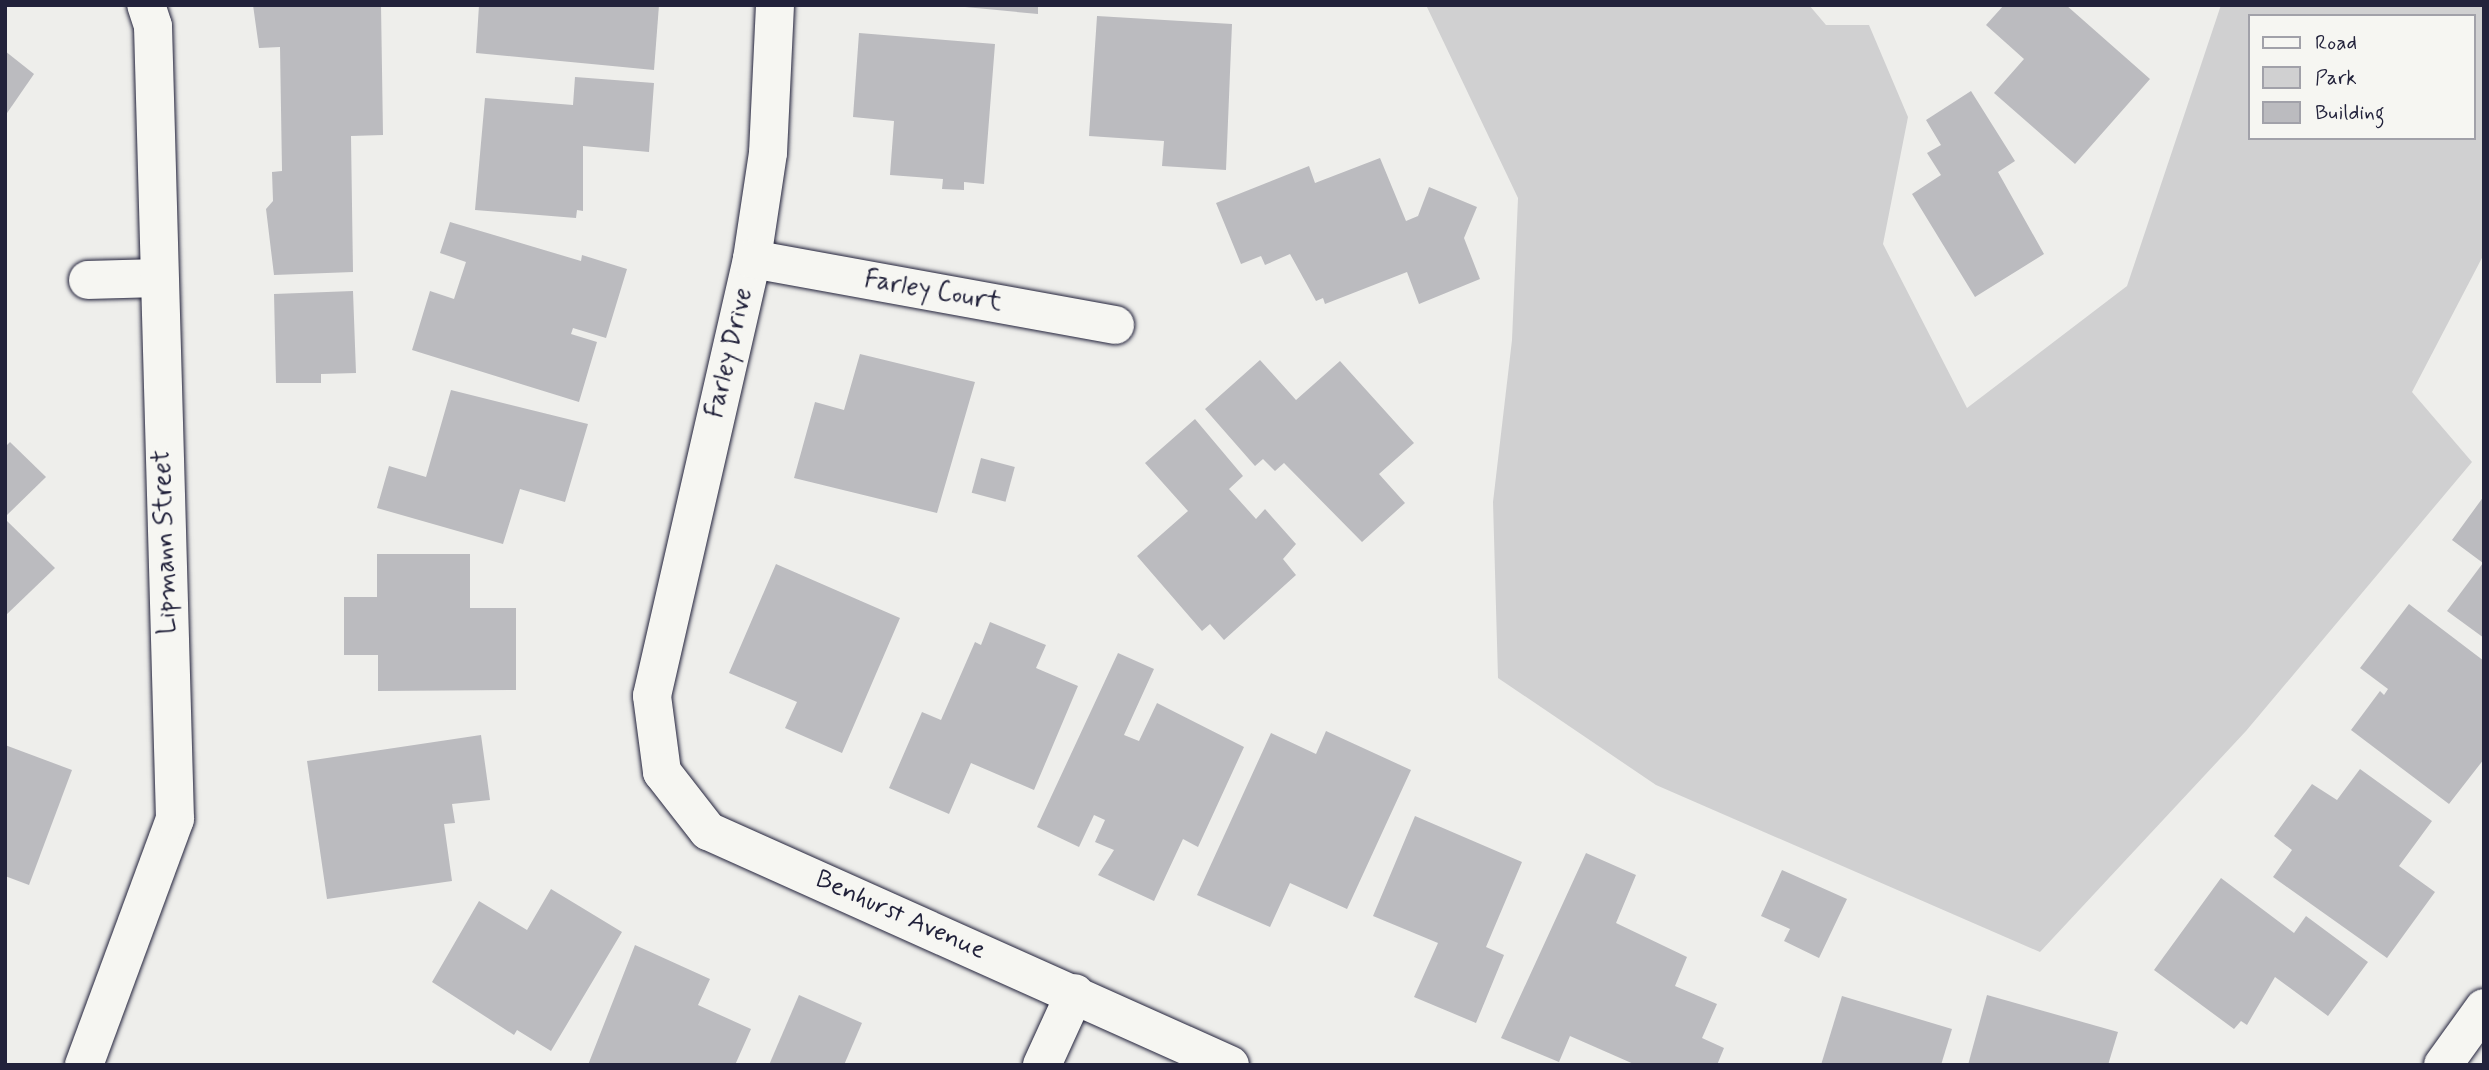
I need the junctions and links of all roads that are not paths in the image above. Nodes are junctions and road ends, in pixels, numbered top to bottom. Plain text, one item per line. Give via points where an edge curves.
1 (146, 5) edge
2 (775, 5) edge
3 (752, 258) junction
4 (158, 278) junction
5 (88, 280) dead end
6 (1115, 325) dead end
7 (652, 696) joint
8 (1075, 993) junction
9 (2484, 1008) edge
10 (84, 1065) edge
11 (1042, 1065) edge
12 (1230, 1065) edge
13 (2444, 1065) edge

1 - 4 street, Lipmann Street via 153,26
2 - 3 street, Farley Drive via 768,153
3 - 6 street, Farley Court
3 - 7 street, Farley Drive
4 - 5 street
4 - 10 street, Lipmann Street via 175,819
7 - 8 street, Benhurst Avenue via 662,772 708,831
8 - 11 street
8 - 12 street, Benhurst Avenue
9 - 13 street

